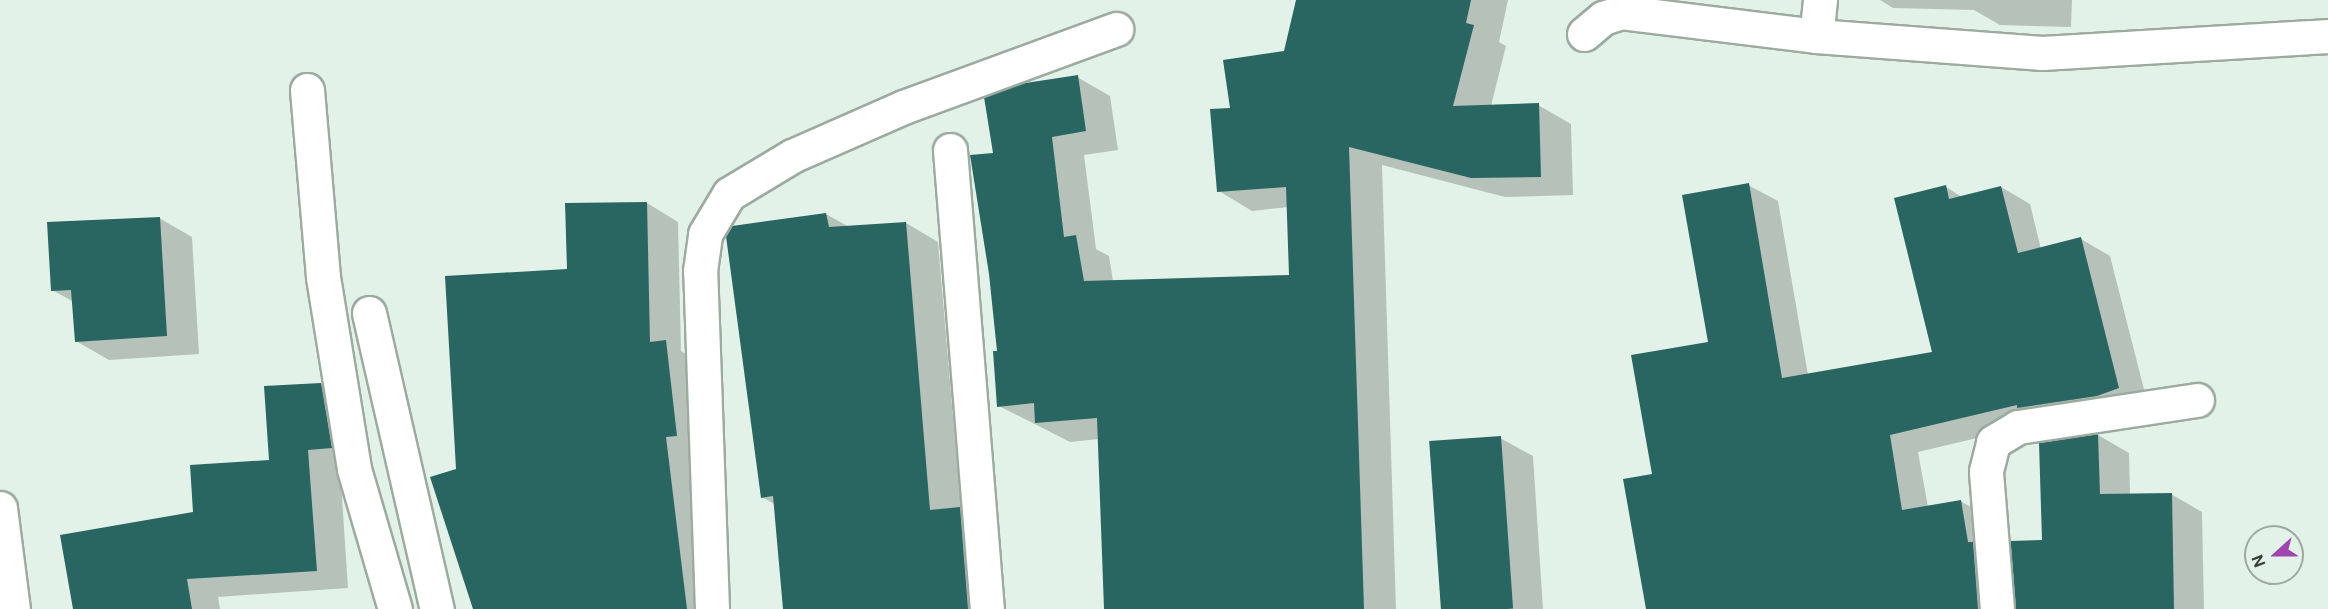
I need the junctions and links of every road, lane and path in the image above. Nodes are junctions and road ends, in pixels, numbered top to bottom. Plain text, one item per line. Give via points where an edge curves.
1 (1820, 0) edge
2 (1116, 29) dead end
3 (1584, 34) dead end
4 (1816, 36) junction
5 (2328, 36) edge
6 (307, 90) dead end
7 (950, 150) dead end
8 (369, 313) dead end
9 (2197, 400) dead end
10 (0, 507) edge
11 (13, 609) edge
12 (395, 609) edge
13 (437, 609) edge
14 (712, 609) edge
15 (987, 609) edge
16 (1997, 609) edge

1 - 4 street
2 - 14 street via 906,106 792,156 729,194 705,234 700,271
3 - 4 street via 1603,18 1621,12
4 - 5 street via 2042,53
6 - 12 street via 323,277 354,469
7 - 15 street
8 - 13 street
9 - 16 street via 2018,427 1994,442 1986,471
10 - 11 street

